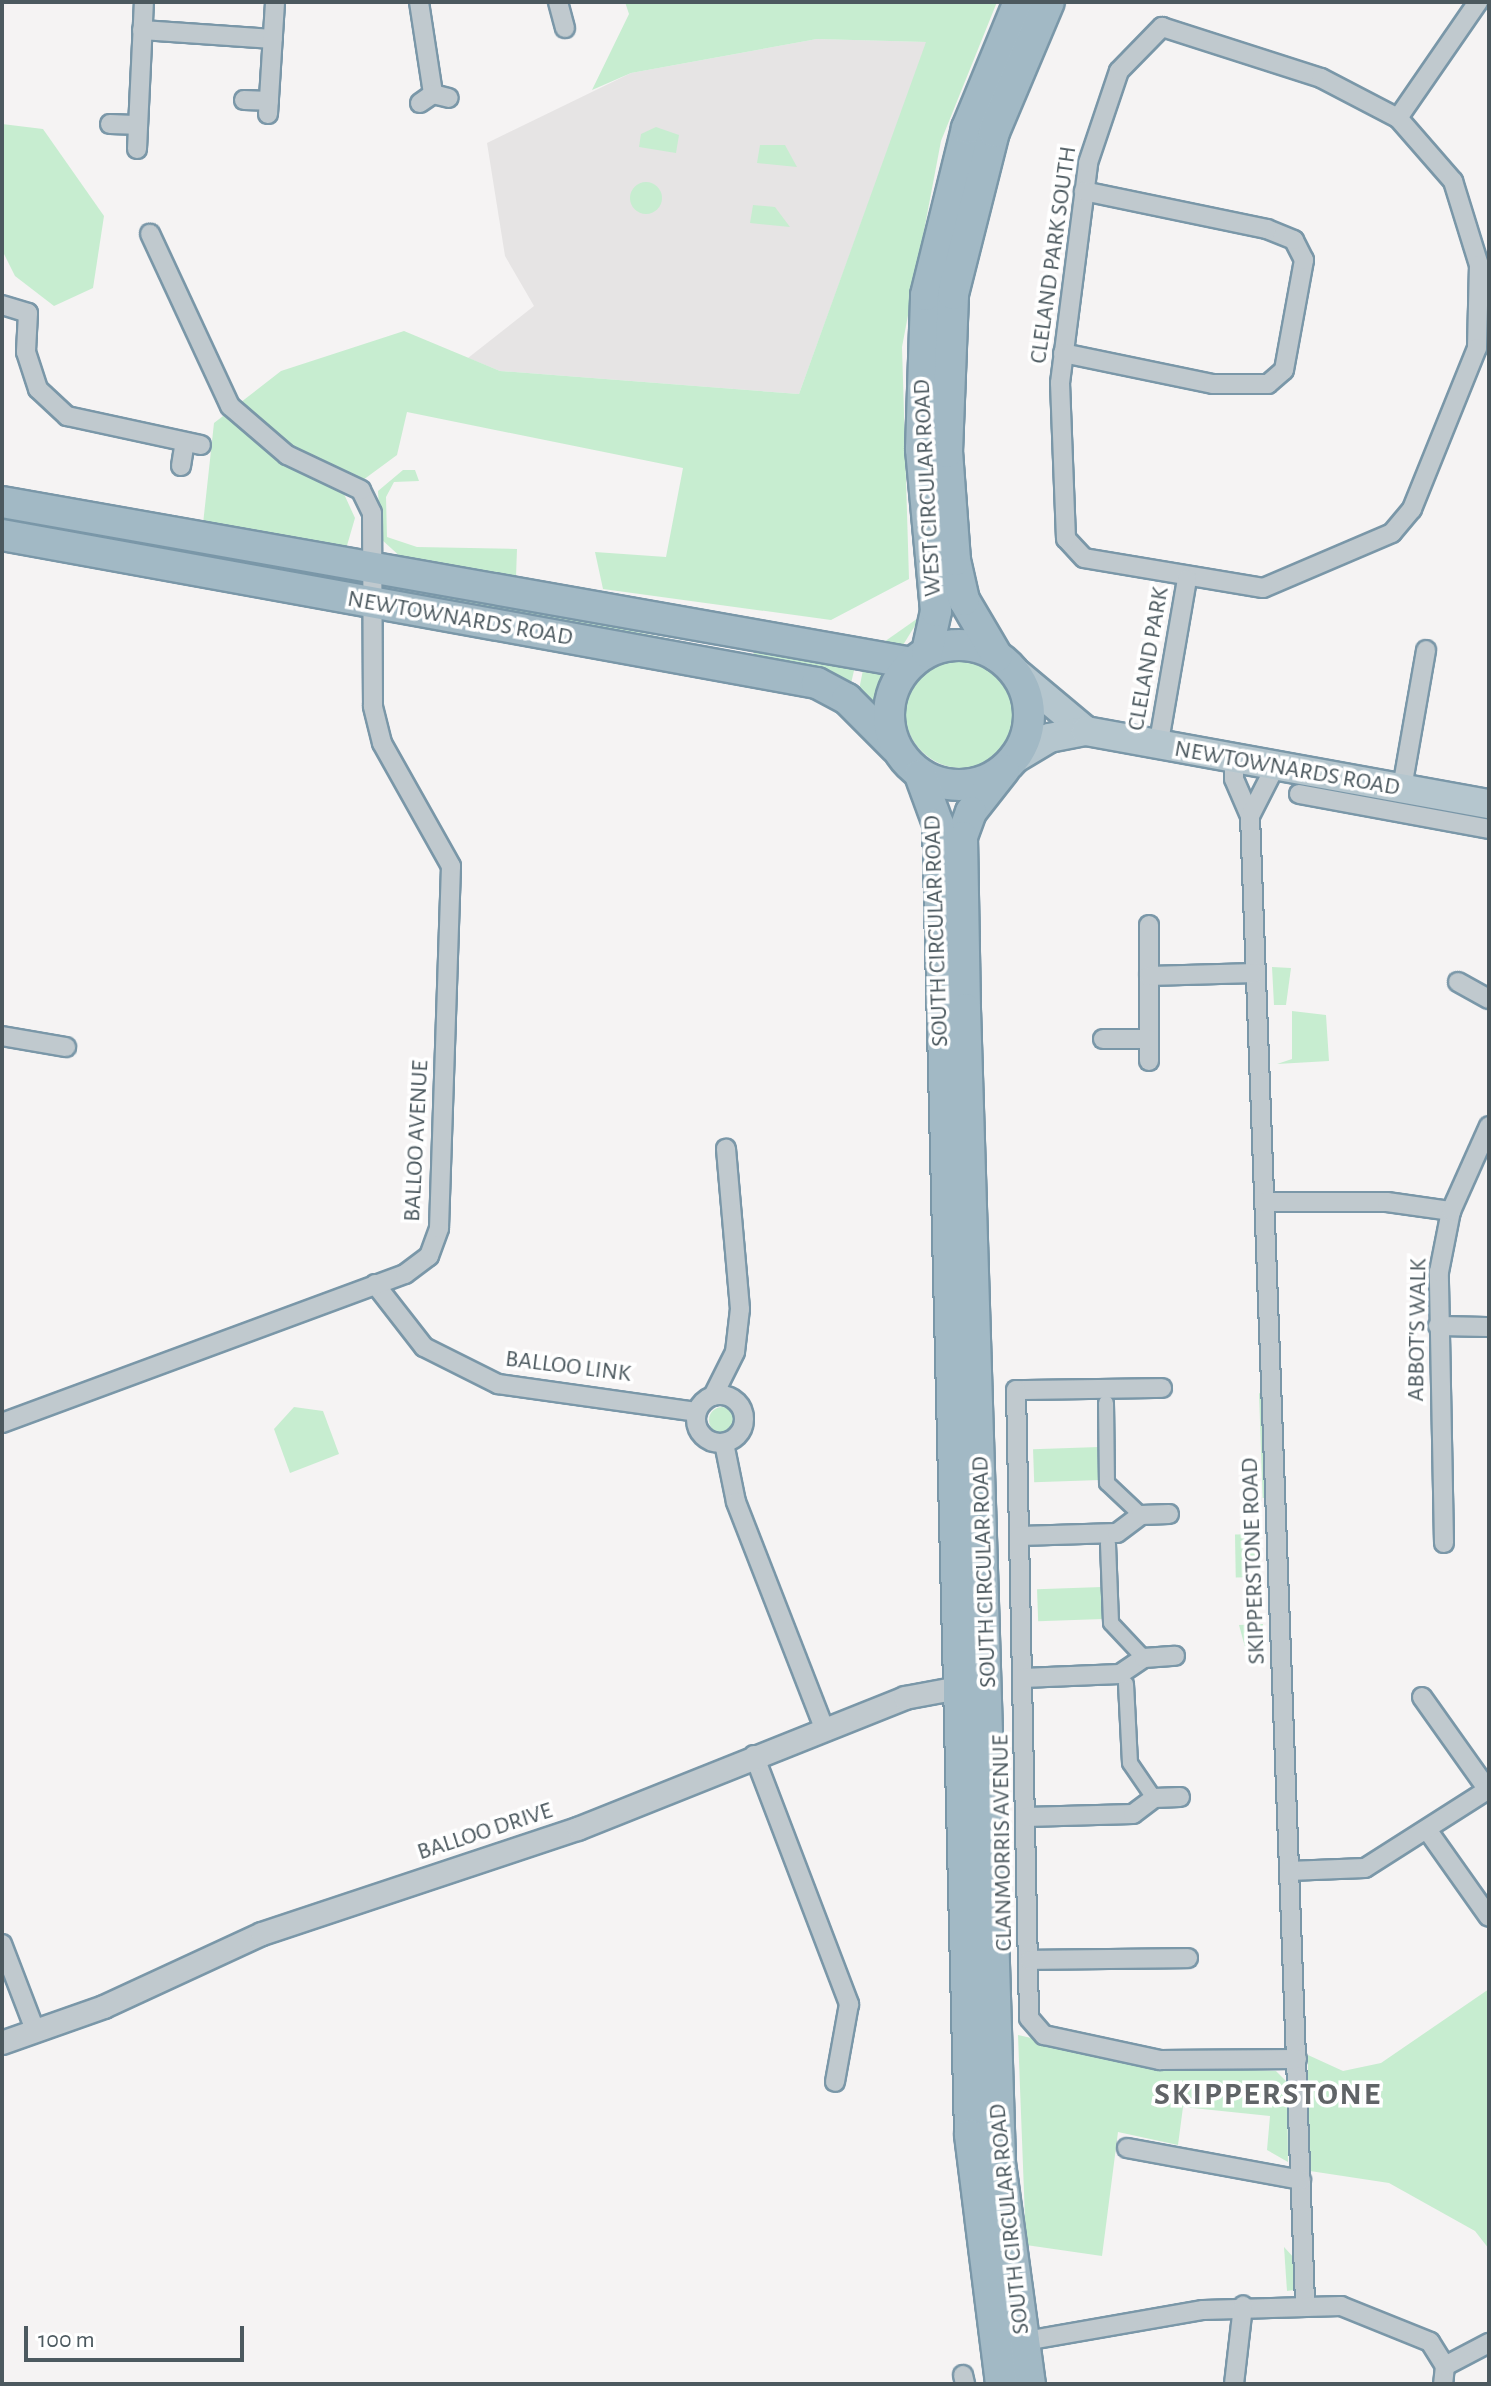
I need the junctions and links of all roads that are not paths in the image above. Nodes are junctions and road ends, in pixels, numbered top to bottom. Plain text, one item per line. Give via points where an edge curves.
1 (144, 2) edge
2 (275, 2) edge
3 (419, 2) edge
4 (558, 2) edge
5 (1019, 2) edge
6 (1049, 2) edge
7 (1478, 2) edge
8 (565, 28) dead end
9 (142, 30) junction
10 (273, 39) junction
11 (434, 99) dead end
12 (244, 100) dead end
13 (1398, 118) junction
14 (110, 124) dead end
15 (135, 125) junction
16 (137, 149) dead end
17 (1084, 191) junction
18 (150, 234) dead end
19 (2, 305) edge
20 (1063, 353) junction
21 (181, 466) dead end
22 (2, 502) edge
23 (2, 535) edge
24 (1187, 579) junction
25 (373, 586) junction
26 (1426, 650) dead end
27 (920, 657) junction
28 (1005, 663) junction
29 (1086, 731) junction
30 (1158, 747) junction
31 (896, 748) junction
32 (1234, 759) junction
33 (1010, 764) junction
34 (1275, 767) junction
35 (920, 775) junction
36 (1402, 788) junction
37 (1299, 794) dead end
38 (1489, 804) edge
39 (1250, 816) junction
40 (1489, 829) edge
41 (1149, 925) dead end
42 (1255, 973) junction
43 (1149, 976) junction
44 (1458, 982) dead end
45 (1489, 999) edge
46 (2, 1036) edge
47 (1103, 1039) dead end
48 (1149, 1039) junction
49 (66, 1047) dead end
50 (1149, 1061) dead end
51 (1489, 1126) edge
52 (726, 1149) dead end
53 (1264, 1202) junction
54 (1451, 1211) junction
55 (375, 1284) junction
56 (1438, 1326) junction
57 (1489, 1327) edge
58 (1162, 1388) dead end
59 (713, 1396) junction
60 (1106, 1403) dead end
61 (696, 1412) junction
62 (2, 1423) edge
63 (724, 1443) junction
64 (1169, 1514) dead end
65 (1141, 1515) junction
66 (1020, 1536) junction
67 (1444, 1543) dead end
68 (1108, 1544) dead end
69 (1175, 1656) dead end
70 (1144, 1658) junction
71 (1023, 1678) junction
72 (1126, 1684) dead end
73 (974, 1685) junction
74 (1422, 1697) dead end
75 (825, 1730) junction
76 (754, 1755) junction
77 (1488, 1790) edge
78 (1180, 1797) dead end
79 (1154, 1798) junction
80 (1026, 1817) junction
81 (1428, 1831) junction
82 (1289, 1871) junction
83 (1489, 1917) edge
84 (2, 1944) edge
85 (1188, 1958) dead end
86 (1030, 1960) junction
87 (35, 2030) junction
88 (2, 2043) edge
89 (1297, 2059) junction
90 (835, 2082) dead end
91 (1127, 2148) dead end
92 (1301, 2180) junction
93 (1305, 2303) junction
94 (1243, 2306) junction
95 (1489, 2343) edge
96 (1008, 2344) junction
97 (1444, 2375) edge
98 (1001, 2384) edge
99 (1030, 2384) edge
100 (1234, 2384) edge

1 - 9 street
2 - 10 street
3 - 11 street
4 - 8 street
5 - 27 highway, WEST CIRCULAR ROAD via 967,128 926,295 921,449 936,611
6 - 28 highway, WEST CIRCULAR ROAD via 994,132 953,294 947,452 955,560 964,600
7 - 13 street
9 - 10 street
9 - 15 street
10 - 12 street via 269,108
13 - 17 street, CLELAND PARK SOUTH via 1321,78 1162,27 1119,71
13 - 24 street via 1453,181 1482,289 1477,348 1412,509 1392,533 1263,588
14 - 15 street
15 - 16 street
17 - 20 street, CLELAND PARK SOUTH
17 - 20 street via 1267,229 1294,240 1304,260 1284,370 1268,384 1213,384
18 - 25 street, BALLOO AVENUE via 230,406 287,455 361,490 372,513
19 - 21 street via 28,313 26,352 38,389 67,416 193,443
20 - 24 street, CLELAND PARK SOUTH via 1070,548 1084,558
22 - 25 highway, NEWTOWNARDS ROAD via 161,532
23 - 25 highway, NEWTOWNARDS ROAD
24 - 30 street, CLELAND PARK
25 - 27 highway, NEWTOWNARDS ROAD
25 - 31 highway, NEWTOWNARDS ROAD via 517,629 817,683 847,699
25 - 55 street, BALLOO AVENUE via 373,706 382,743 440,844 452,895 439,1228 429,1256
26 - 36 street
27 - 28 highway via 951,645
27 - 31 highway via 890,703
28 - 29 main road, NEWTOWNARDS ROAD
28 - 33 highway via 1029,706
29 - 30 main road, NEWTOWNARDS ROAD
29 - 33 main road, NEWTOWNARDS ROAD via 1049,738
30 - 32 main road, NEWTOWNARDS ROAD
31 - 35 highway
32 - 34 main road, NEWTOWNARDS ROAD
32 - 39 street, SKIPPERSTONE ROAD via 1234,779
33 - 35 highway via 963,786
33 - 73 highway, SOUTH CIRCULAR ROAD via 971,812 962,837 982,1488
34 - 36 main road, NEWTOWNARDS ROAD
34 - 39 street, SKIPPERSTONE ROAD
35 - 73 highway, SOUTH CIRCULAR ROAD via 938,824
36 - 38 main road, NEWTOWNARDS ROAD
37 - 40 street, NEWTOWNARDS ROAD
39 - 42 street, SKIPPERSTONE ROAD
41 - 43 street
42 - 43 street
42 - 53 street, SKIPPERSTONE ROAD
43 - 48 street
44 - 45 street
46 - 49 street
47 - 48 street
48 - 50 street
51 - 54 street, ABBOT'S WALK
52 - 59 street via 740,1292 735,1352
53 - 54 street via 1387,1202
53 - 82 street, SKIPPERSTONE ROAD
54 - 56 street, ABBOT'S WALK
55 - 61 street, BALLOO LINK via 424,1347 498,1384
55 - 62 street, BALLOO AVENUE
56 - 57 street
56 - 67 street, ABBOT'S WALK
58 - 66 street, CLANMORRIS AVENUE via 1016,1390
59 - 61 street
59 - 63 street via 736,1401 743,1414 741,1430
60 - 65 street via 1107,1483
61 - 63 street via 700,1434
63 - 75 street via 736,1502
64 - 65 street
65 - 66 street via 1117,1533
66 - 71 street, CLANMORRIS AVENUE
68 - 70 street via 1111,1623
69 - 70 street
70 - 71 street via 1120,1674
71 - 80 street, CLANMORRIS AVENUE
72 - 79 street via 1130,1763
73 - 75 street, BALLOO DRIVE
73 - 96 highway, SOUTH CIRCULAR ROAD
74 - 77 street
75 - 76 street, BALLOO DRIVE
76 - 87 street, BALLOO DRIVE via 578,1829 262,1934 104,2007
76 - 90 street via 849,2004
77 - 81 street
78 - 79 street
79 - 80 street via 1133,1814
80 - 86 street, CLANMORRIS AVENUE
81 - 82 street via 1365,1868
81 - 83 street
82 - 89 street, SKIPPERSTONE ROAD
84 - 87 street
85 - 86 street
86 - 89 street, CLANMORRIS AVENUE via 1029,2018 1044,2035 1160,2060
87 - 88 street, BALLOO DRIVE
89 - 92 street, SKIPPERSTONE ROAD
91 - 92 street
92 - 93 street, SKIPPERSTONE ROAD
93 - 94 street
93 - 97 street via 1396,2323 1430,2342
94 - 96 street
94 - 100 street
95 - 97 street
96 - 98 highway, SOUTH CIRCULAR ROAD
96 - 99 highway, SOUTH CIRCULAR ROAD

